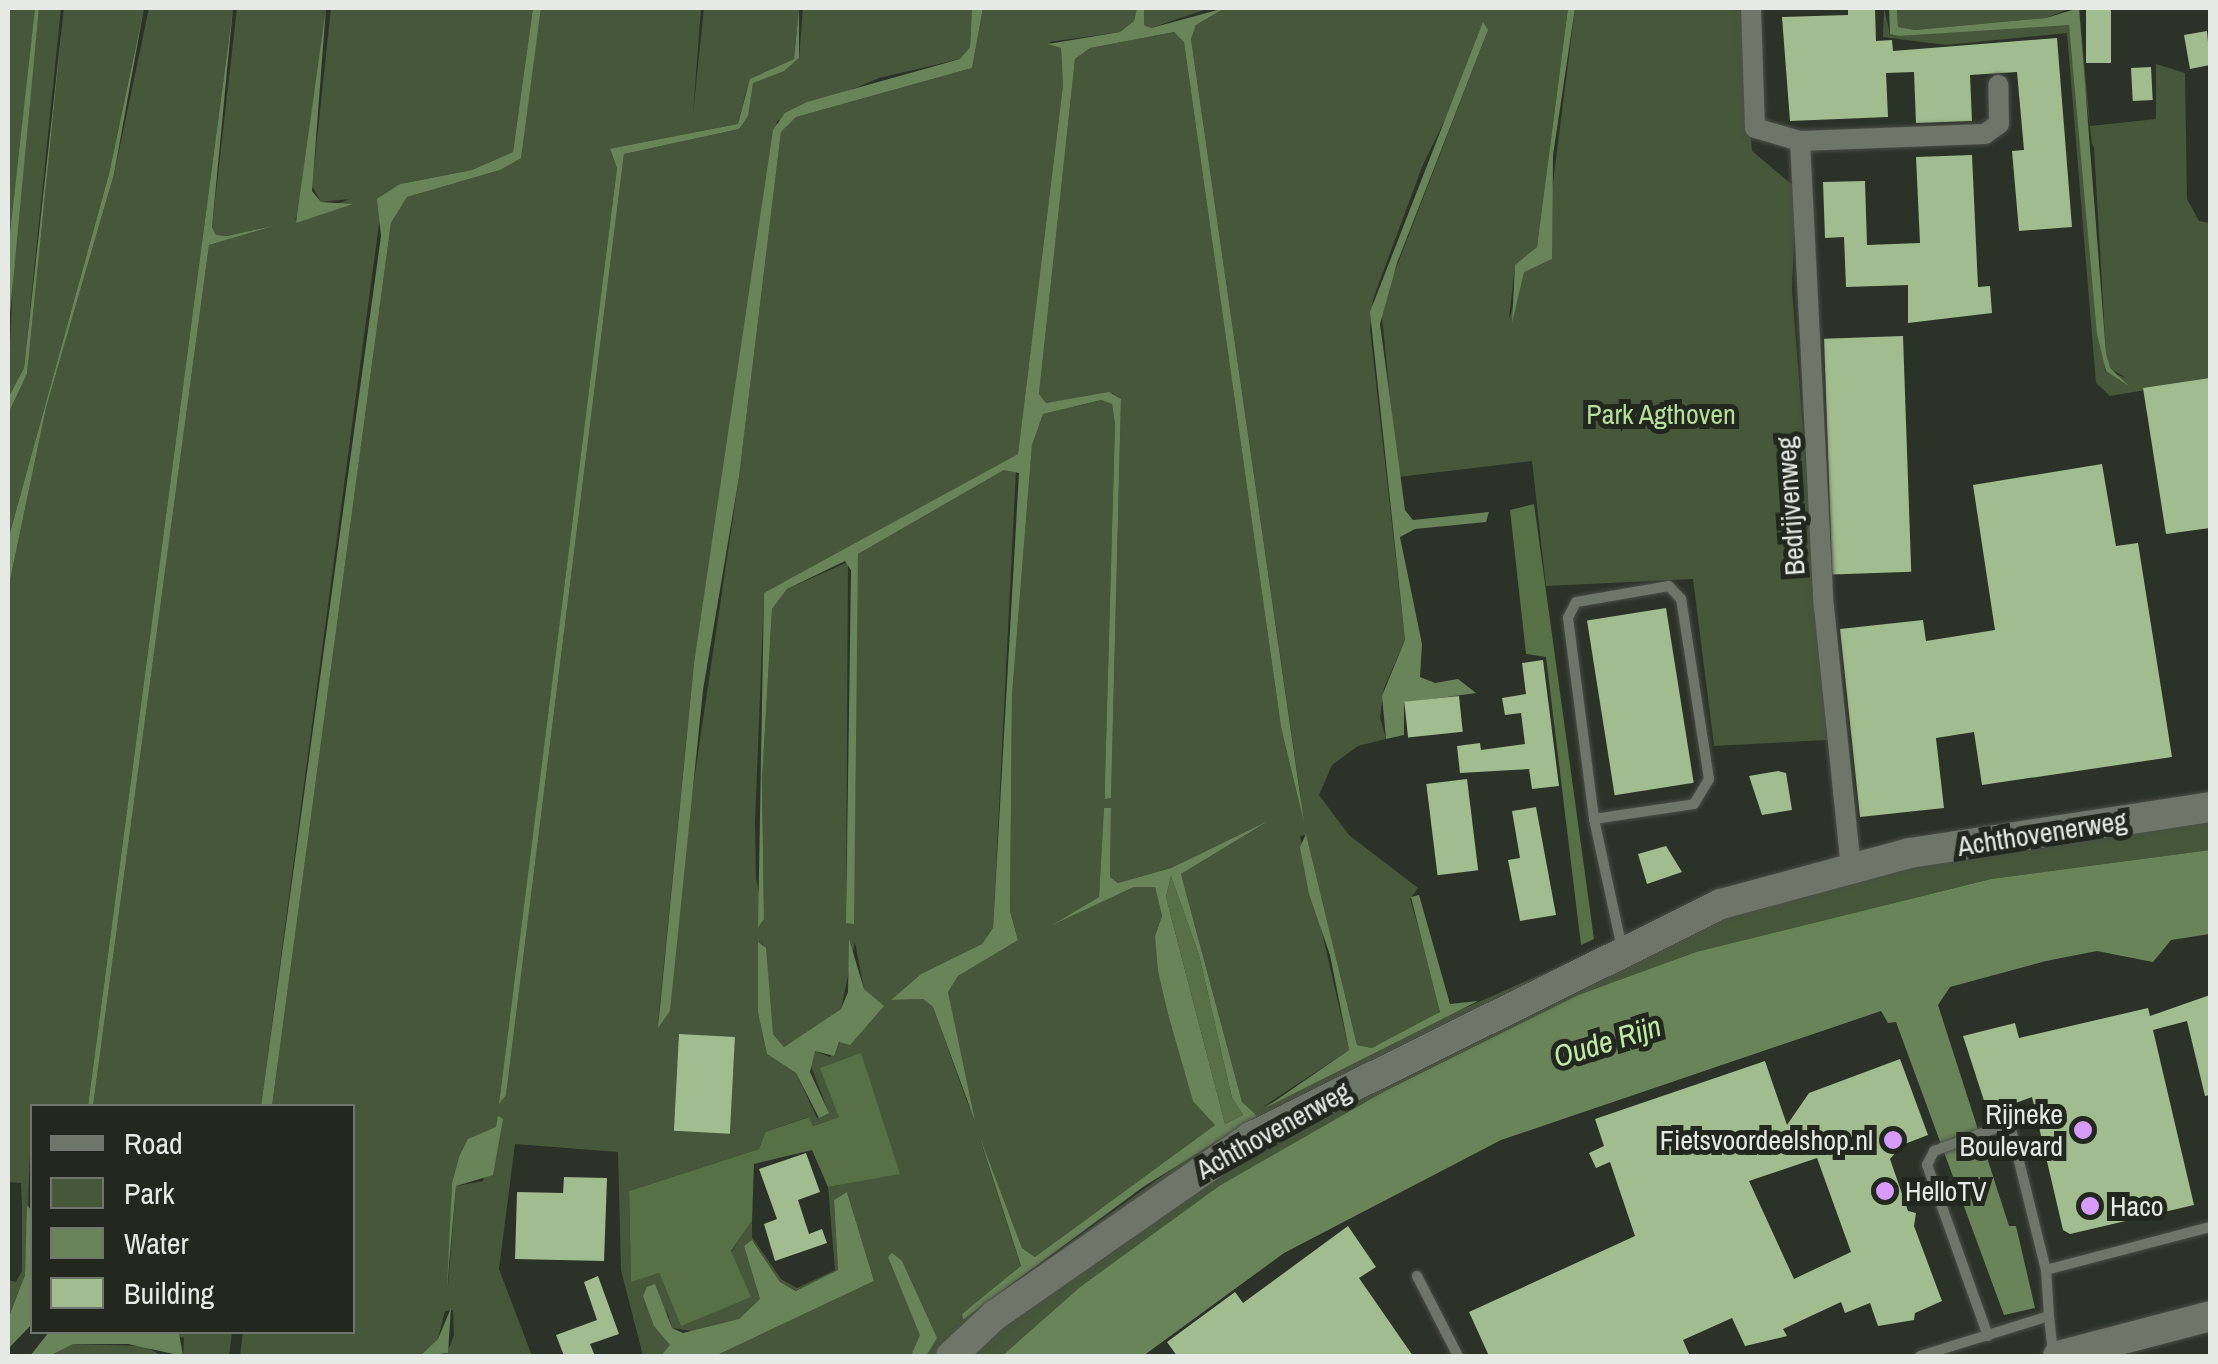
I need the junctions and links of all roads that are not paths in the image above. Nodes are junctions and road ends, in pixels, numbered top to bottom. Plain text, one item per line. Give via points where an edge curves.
1 (1751, 8) edge
2 (1998, 85) dead end
3 (1800, 141) junction
4 (2210, 807) edge
5 (1594, 819) junction
6 (2210, 820) edge
7 (1862, 865) junction
8 (1622, 949) junction
9 (2210, 1228) edge
10 (2046, 1270) junction
11 (1417, 1276) dead end
12 (2050, 1316) junction
13 (2210, 1316) edge
14 (1988, 1336) junction
15 (951, 1356) edge
16 (1458, 1356) edge
17 (1920, 1356) edge
18 (2056, 1356) edge

1 - 3 street via 1755,128
2 - 3 street via 2000,124 1986,134
3 - 7 street, Bedrijvenweg via 1824,607
4 - 7 street, Achthovenerweg
5 - 5 lane via 1568,618 1576,602 1669,586 1681,599 1709,779 1694,804
5 - 8 lane
6 - 7 street, Achthovenerweg via 1915,866
7 - 8 street, Achthovenerweg via 1741,897
8 - 15 street, Achthovenerweg via 1251,1137 995,1315
9 - 10 lane
10 - 12 lane
10 - 14 lane via 2012,1133 1999,1127 1934,1150 1927,1164
11 - 16 lane
12 - 14 lane
12 - 18 lane
13 - 18 street
14 - 17 lane

